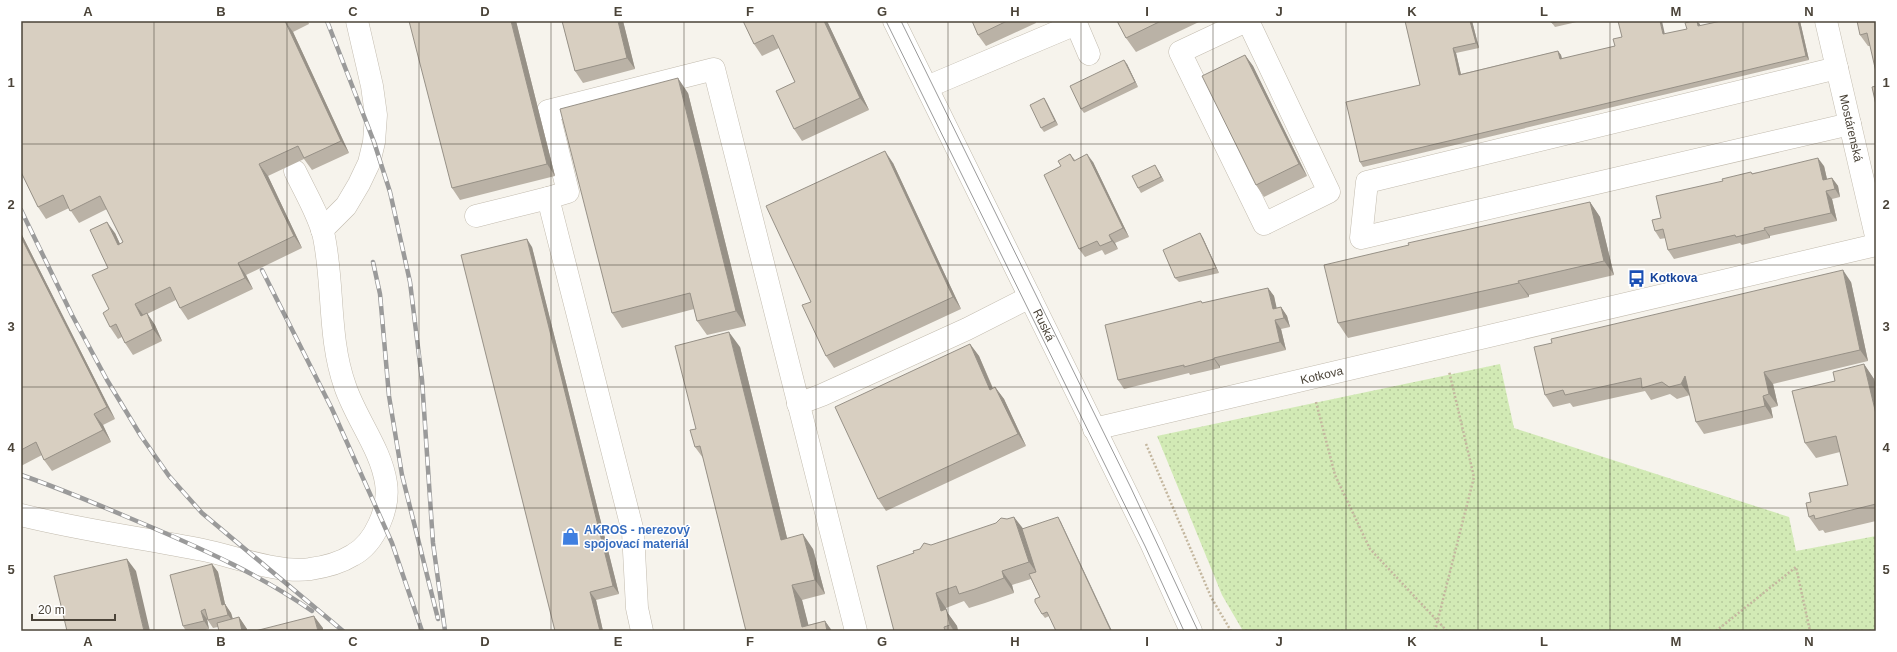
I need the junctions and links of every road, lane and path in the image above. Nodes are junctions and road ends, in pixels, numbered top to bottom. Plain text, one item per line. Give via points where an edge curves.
1 (358, 21) edge
2 (894, 21) edge
3 (1247, 21) edge
4 (1826, 21) edge
5 (1075, 23) edge
6 (1089, 54) dead end
7 (1837, 68) junction
8 (927, 87) junction
9 (1850, 124) junction
10 (295, 171) dead end
11 (548, 198) junction
12 (476, 216) dead end
13 (322, 230) junction
14 (1876, 236) edge
15 (1876, 245) edge
16 (1030, 297) junction
17 (1444, 347) junction
18 (1310, 378) junction
19 (798, 404) junction
20 (1135, 419) junction
21 (1094, 429) junction
22 (21, 515) edge
23 (1437, 622) junction
24 (642, 631) edge
25 (856, 631) edge
26 (1191, 631) edge
27 (1231, 631) edge
28 (1435, 631) edge
29 (1447, 631) edge
30 (1716, 631) edge
31 (1810, 631) edge

1 - 13 street via 374,93 374,142 369,163 346,206
2 - 8 street, Ruská
3 - 3 street via 1180,52 1264,224 1329,192
4 - 7 street, Mostárenská
5 - 6 street
5 - 8 street
7 - 9 street, Mostárenská
7 - 9 street via 1367,182 1361,238
8 - 16 street, Ruská
9 - 14 street, Mostárenská
10 - 13 street
11 - 12 street
11 - 19 street via 568,192 548,111 714,69
11 - 24 street via 633,532 637,608
13 - 22 street via 336,348 345,386 379,459 386,483 385,508 381,518 367,542 354,555 331,565 308,570 288,569
15 - 17 street, Kotkova
16 - 19 street via 967,330
16 - 21 street, Ruská
17 - 18 street, Kotkova
17 - 23 path via 1474,477
18 - 20 street, Kotkova
18 - 23 path via 1335,475 1370,549
19 - 25 street
20 - 21 street, Kotkova
20 - 27 path via 1211,597
21 - 26 street, Ruská via 1151,543
23 - 28 path
23 - 29 path
30 - 31 path via 1796,567

